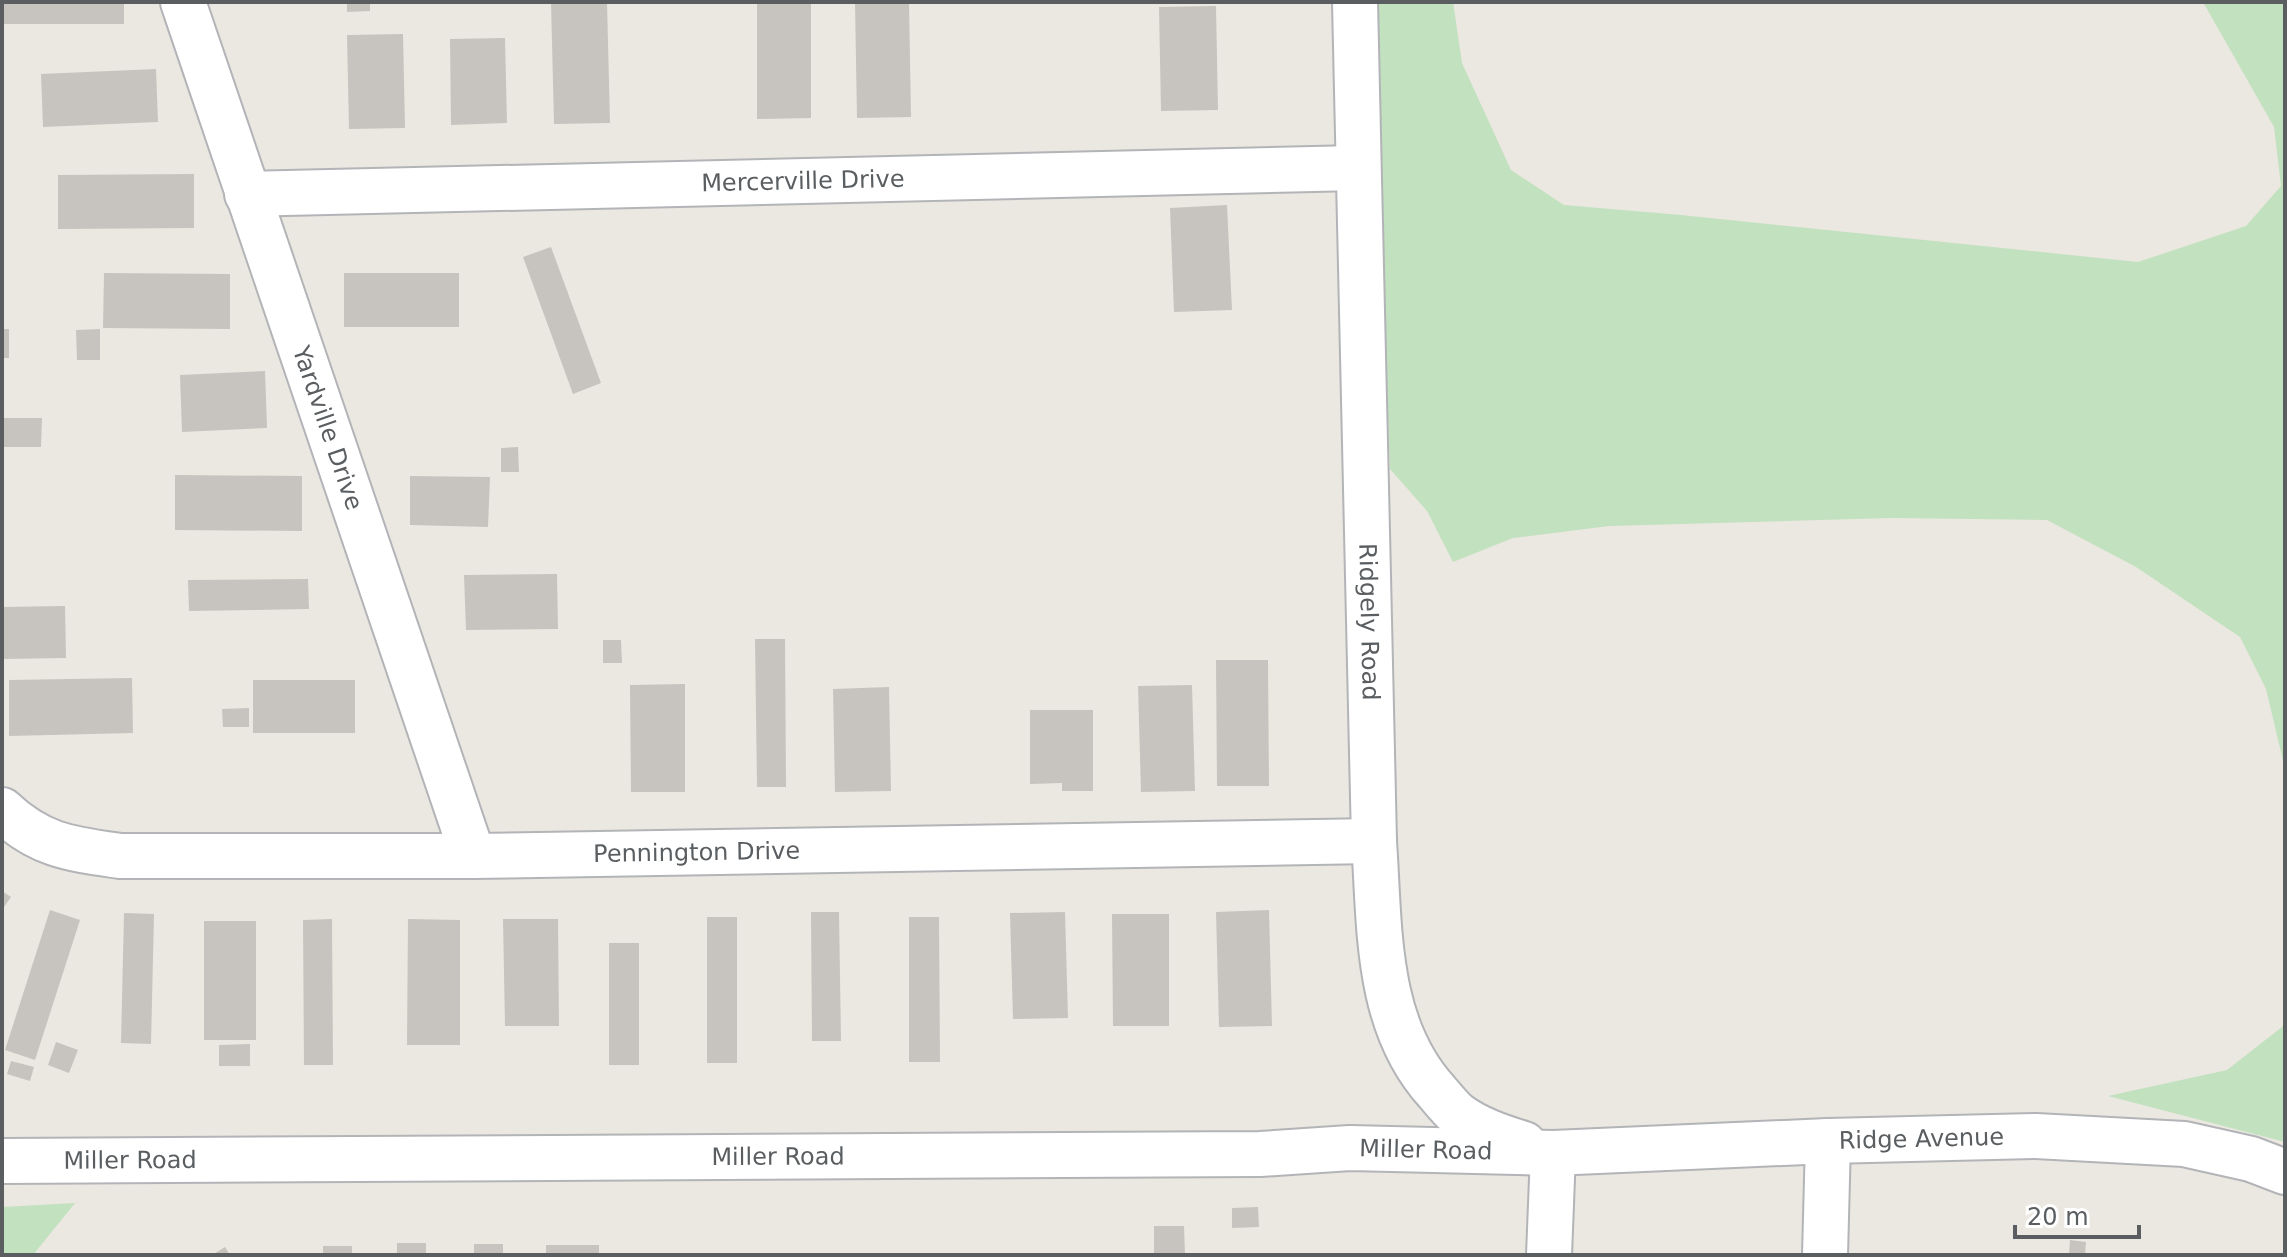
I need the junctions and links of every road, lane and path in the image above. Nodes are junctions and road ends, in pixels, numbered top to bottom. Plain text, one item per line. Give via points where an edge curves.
1 (183, 2) edge
2 (1355, 2) edge
3 (1357, 168) junction
4 (247, 194) junction
5 (12, 820) edge
6 (1374, 841) junction
7 (473, 856) junction
8 (1828, 1141) junction
9 (1553, 1153) junction
10 (2, 1161) edge
11 (2285, 1172) edge
12 (1549, 1255) edge
13 (1825, 1255) edge

1 - 4 street, Yardville Drive
2 - 3 street, Ridgely Road
3 - 4 street, Mercerville Drive
3 - 6 street, Ridgely Road
4 - 7 street, Yardville Drive
5 - 7 street, Pennington Drive via 64,848 120,856
6 - 7 street, Pennington Drive
6 - 9 street, Ridgely Road via 1392,1014 1411,1057 1457,1114 1493,1134
8 - 9 street, Ridge Avenue
8 - 11 street, Ridge Avenue via 2113,1138 2184,1144
8 - 13 street
9 - 10 street, Miller Road via 1350,1148 1244,1154
9 - 12 street

